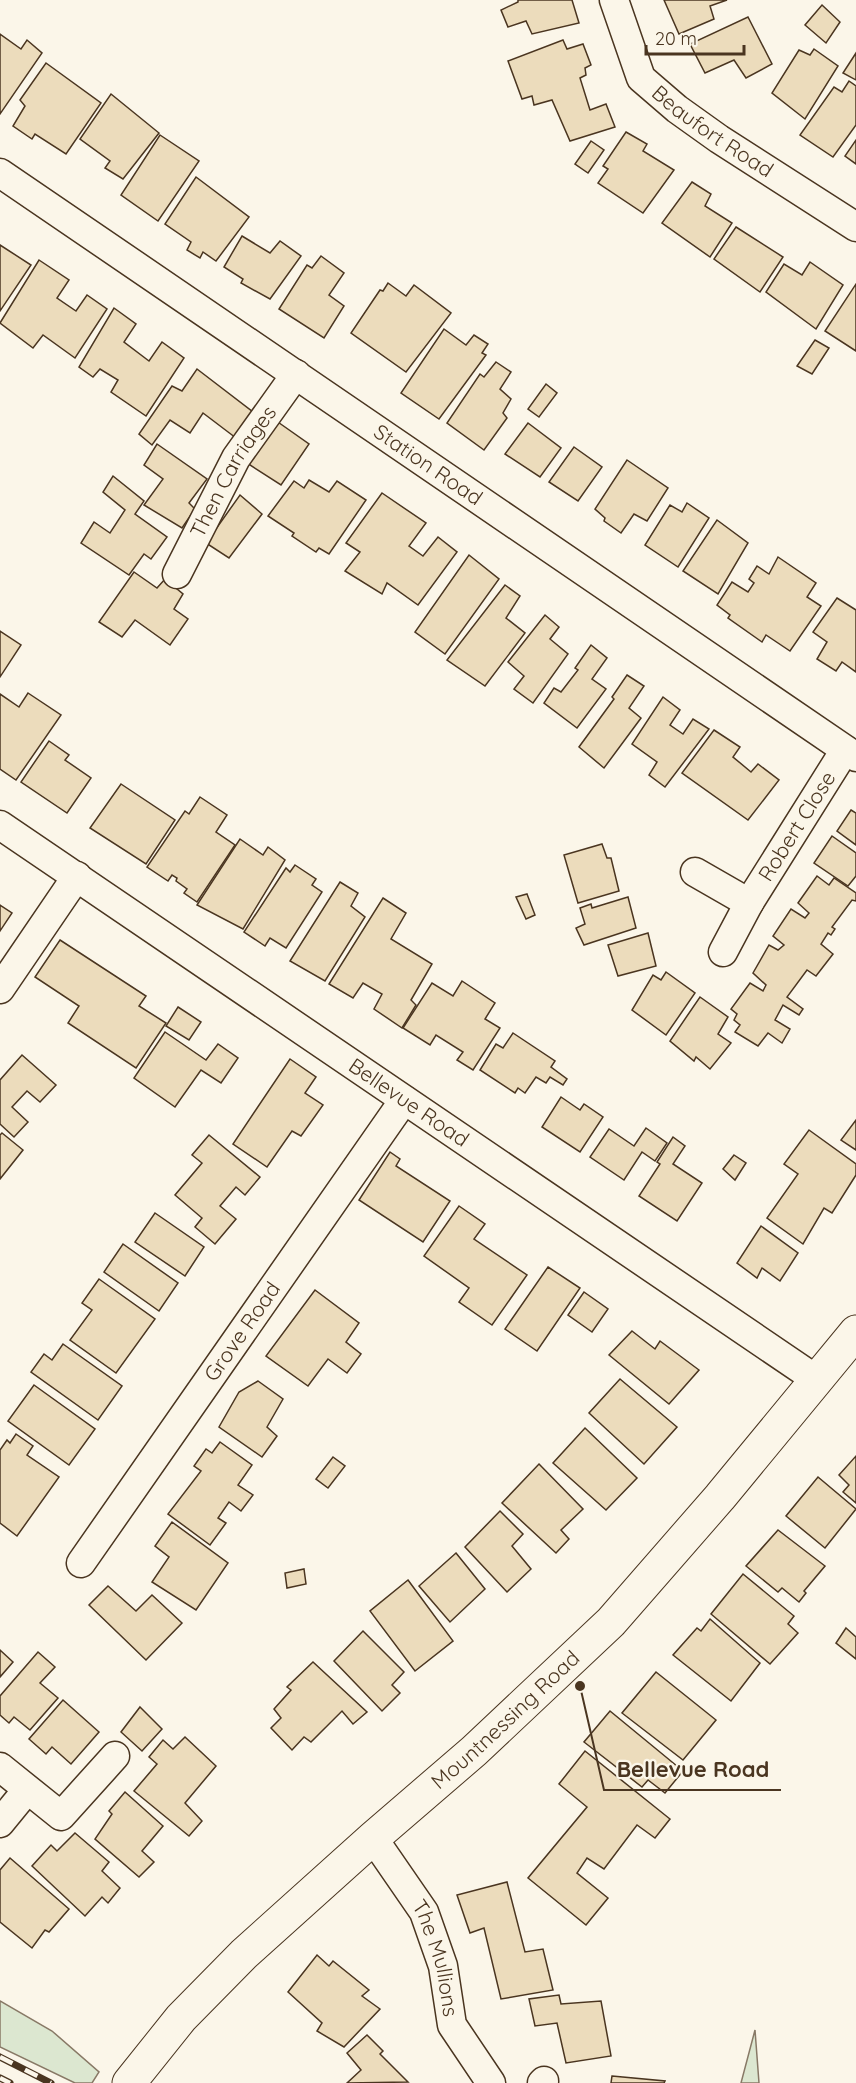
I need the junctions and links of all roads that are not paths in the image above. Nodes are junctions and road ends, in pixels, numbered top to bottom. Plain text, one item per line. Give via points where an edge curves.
1 (614, 0) edge
2 (0, 174) edge
3 (856, 227) edge
4 (296, 374) junction
5 (177, 574) dead end
6 (851, 753) edge
7 (0, 825) edge
8 (695, 872) dead end
9 (77, 876) junction
10 (749, 903) junction
11 (723, 952) dead end
12 (0, 989) edge
13 (404, 1100) junction
14 (856, 1332) edge
15 (817, 1380) junction
16 (81, 1563) dead end
17 (115, 1756) dead end
18 (0, 1767) edge
19 (27, 1790) junction
20 (0, 1823) edge
21 (373, 1838) junction
22 (129, 2083) edge
23 (491, 2083) edge

1 - 3 street, Beaufort Road via 641,78 677,110
2 - 4 street, Station Road
4 - 5 street, Then Carriages via 236,458
4 - 6 street, Station Road
6 - 10 street, Robert Close
7 - 9 street, Bellevue Road
8 - 10 street, Robert Close
9 - 12 street
9 - 13 street, Bellevue Road
10 - 11 street, Robert Close
13 - 15 street, Bellevue Road
13 - 16 street, Grove Road
14 - 15 street, Mountnessing Road
15 - 21 street, Mountnessing Road via 611,1622 474,1751
17 - 19 street via 61,1816
18 - 19 street
19 - 20 street
21 - 22 street, Mountnessing Road via 244,1954 181,2018
21 - 23 street, The Mullions via 424,1912 443,1966 452,2025

